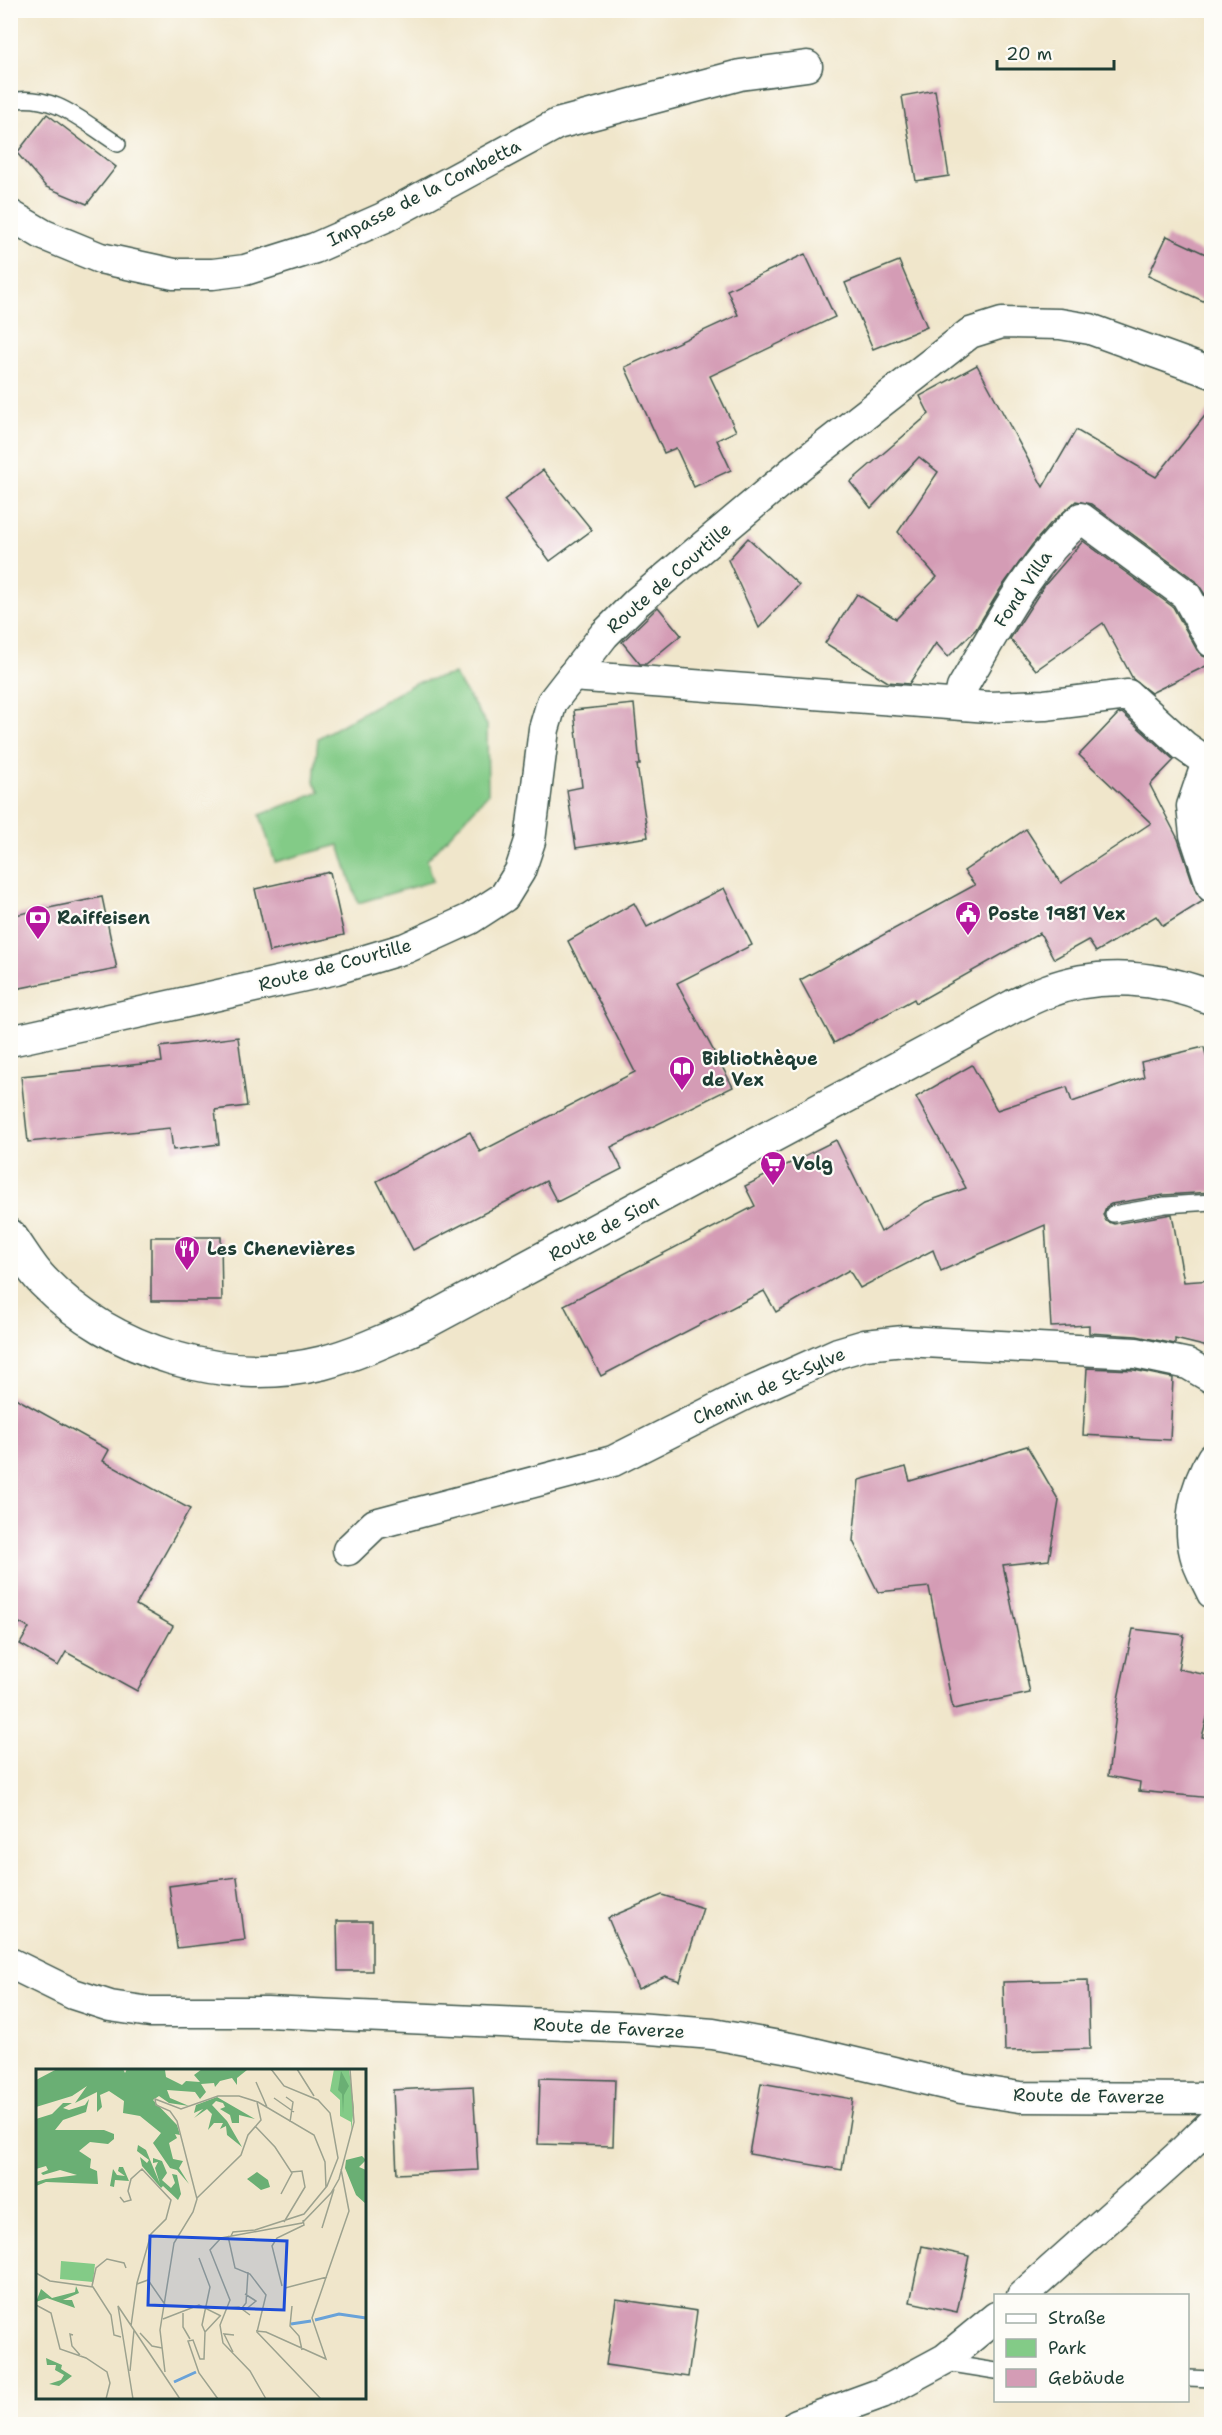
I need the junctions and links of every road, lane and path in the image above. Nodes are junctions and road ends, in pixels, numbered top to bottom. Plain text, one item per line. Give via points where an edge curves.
1 (807, 66) dead end
2 (10, 101) edge
3 (118, 144) dead end
4 (10, 215) edge
5 (1212, 373) edge
6 (1212, 642) edge
7 (572, 676) junction
8 (959, 703) junction
9 (1209, 759) edge
10 (1212, 887) edge
11 (1212, 998) edge
12 (10, 1041) edge
13 (1212, 1202) edge
14 (1113, 1214) dead end
15 (10, 1236) edge
16 (1212, 1378) edge
17 (1212, 1458) edge
18 (348, 1550) dead end
19 (1212, 1593) edge
20 (10, 1964) edge
21 (1212, 2098) edge
22 (1212, 2123) edge
23 (1023, 2294) edge
24 (994, 2319) edge
25 (945, 2359) junction
26 (994, 2371) edge
27 (1189, 2378) edge
28 (1212, 2379) edge
29 (797, 2424) edge

1 - 4 street, Impasse de la Combetta via 740,75 557,124 383,218 315,249 245,270 174,274 100,258 44,235
2 - 3 lane via 28,97 57,105
5 - 7 street, Route de Courtille via 1090,329 1002,323 970,333 798,467 638,602 604,634
6 - 8 street, Fond Villa via 1186,595 1081,518 1035,567 962,688
7 - 8 street
7 - 12 street, Route de Courtille via 552,702 544,729 530,841 520,871 504,897 470,919 406,948 336,969
8 - 9 street via 1018,707 1128,695 1184,746
9 - 10 street via 1192,806 1195,835
11 - 15 main road, Route de Sion via 1147,980 1083,981 1048,990 420,1325 320,1363 231,1369 142,1347 96,1323 60,1296 38,1275
13 - 14 lane
16 - 18 street, Chemin de St-Sylve via 1188,1364 1136,1353 904,1341 865,1345 744,1395 613,1461 375,1524
17 - 19 street via 1195,1500 1192,1528 1195,1554
20 - 21 street, Route de Faverze via 73,1994 110,2006 150,2012 291,2013 713,2034 801,2050 961,2088 1020,2097
22 - 23 street
24 - 25 street
25 - 26 lane via 952,2364
25 - 29 street via 882,2393
27 - 28 lane

